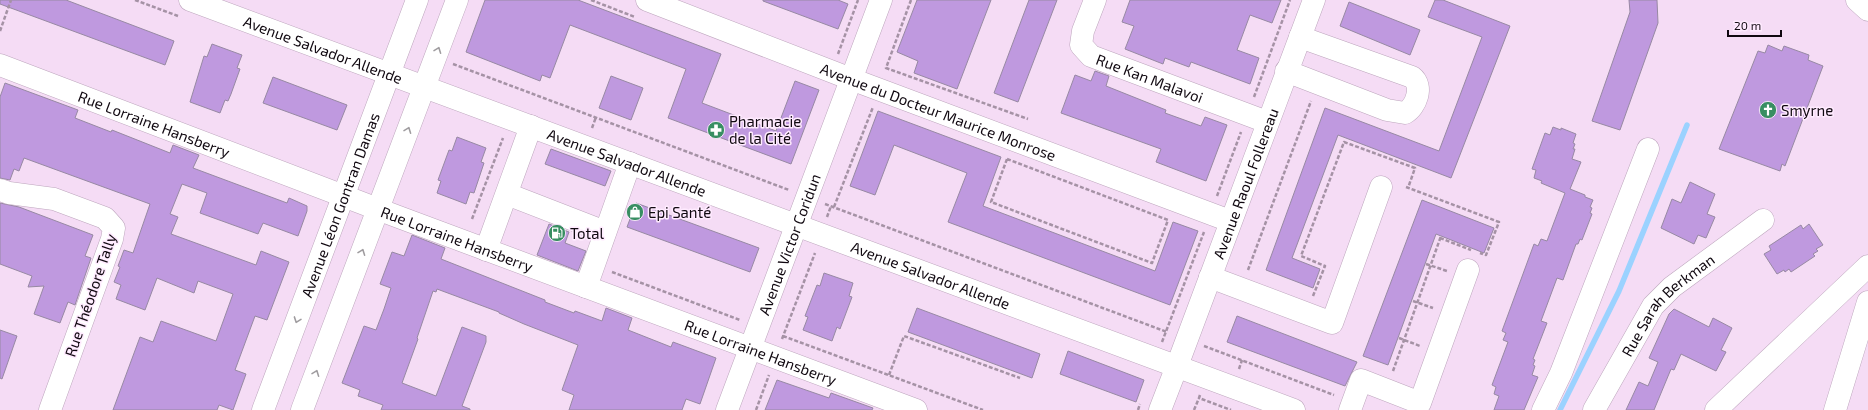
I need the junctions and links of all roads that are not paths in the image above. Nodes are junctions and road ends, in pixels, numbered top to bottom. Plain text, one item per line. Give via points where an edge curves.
1 (190, 0) edge
2 (417, 0) edge
3 (457, 0) edge
4 (647, 0) edge
5 (881, 0) edge
6 (1095, 0) edge
7 (1314, 0) edge
8 (1857, 0) edge
9 (232, 8) edge
10 (1868, 10) edge
11 (1300, 37) junction
12 (0, 65) edge
13 (1286, 71) junction
14 (389, 73) junction
15 (851, 79) junction
16 (424, 86) junction
17 (1267, 122) junction
18 (531, 126) junction
19 (1648, 149) dead end
20 (630, 163) junction
21 (1381, 186) dead end
22 (0, 190) edge
23 (507, 194) junction
24 (343, 195) junction
25 (378, 209) junction
26 (1763, 220) dead end
27 (1230, 221) junction
28 (796, 224) junction
29 (605, 232) junction
30 (486, 250) junction
31 (1468, 270) dead end
32 (1867, 272) edge
33 (1210, 277) junction
34 (586, 287) junction
35 (1868, 302) edge
36 (749, 349) junction
37 (1177, 366) junction
38 (1351, 406) edge
39 (1150, 407) edge
40 (50, 410) edge
41 (263, 410) edge
42 (302, 410) edge
43 (727, 410) edge
44 (916, 410) edge
45 (1294, 410) edge
46 (1543, 410) edge
47 (1594, 410) edge
48 (1716, 410) edge
49 (1835, 410) edge

1 - 9 street, Avenue Salvador Allende
2 - 14 street, Avenue Léon Gontran Damas
16 -> 3 street
4 - 15 street, Avenue du Docteur Maurice Monrose
5 - 15 street, Avenue Victor Coridun
6 - 17 street, Rue Kan Malavoi via 1083,31 1081,44 1091,56
7 - 11 street, Avenue Raoul Follereau
8 - 10 street
9 - 14 street, Avenue Salvador Allende
11 - 13 street, Avenue Raoul Follereau
11 - 13 street via 1417,80 1419,86 1413,106 1405,113 1398,113
12 - 24 street, Rue Lorraine Hansberry
13 - 17 street, Avenue Raoul Follereau
14 - 16 street, Avenue Salvador Allende
14 - 24 street, Avenue Léon Gontran Damas
15 - 27 street, Avenue du Docteur Maurice Monrose
15 - 28 street, Avenue Victor Coridun
16 - 18 street, Avenue Salvador Allende
25 -> 16 street
17 - 27 street, Avenue Raoul Follereau
18 - 20 street, Avenue Salvador Allende
18 - 23 street
19 - 46 street via 1561,373
20 - 28 street, Avenue Salvador Allende
20 - 29 street
21 - 33 street via 1332,322
22 - 40 street, Rue Théodore Tally via 54,199 105,218 114,228
23 - 29 street
23 - 30 street
24 - 25 street, Rue Lorraine Hansberry
24 -> 41 street, Avenue Léon Gontran Damas
25 - 30 street, Rue Lorraine Hansberry
42 -> 25 street
26 - 47 street, Rue Sarah Berkman via 1672,288 1653,306
27 - 33 street, Avenue Raoul Follereau
28 - 36 street, Avenue Victor Coridun
28 - 37 street, Avenue Salvador Allende
29 - 34 street
30 - 34 street, Rue Lorraine Hansberry
31 - 38 street via 1420,403 1361,380
32 - 48 street
33 - 37 street, Avenue Raoul Follereau
34 - 36 street, Rue Lorraine Hansberry
35 - 49 street
36 - 43 street, Avenue Victor Coridun
36 - 44 street, Rue Lorraine Hansberry
37 - 39 street, Avenue Raoul Follereau
37 - 45 street

